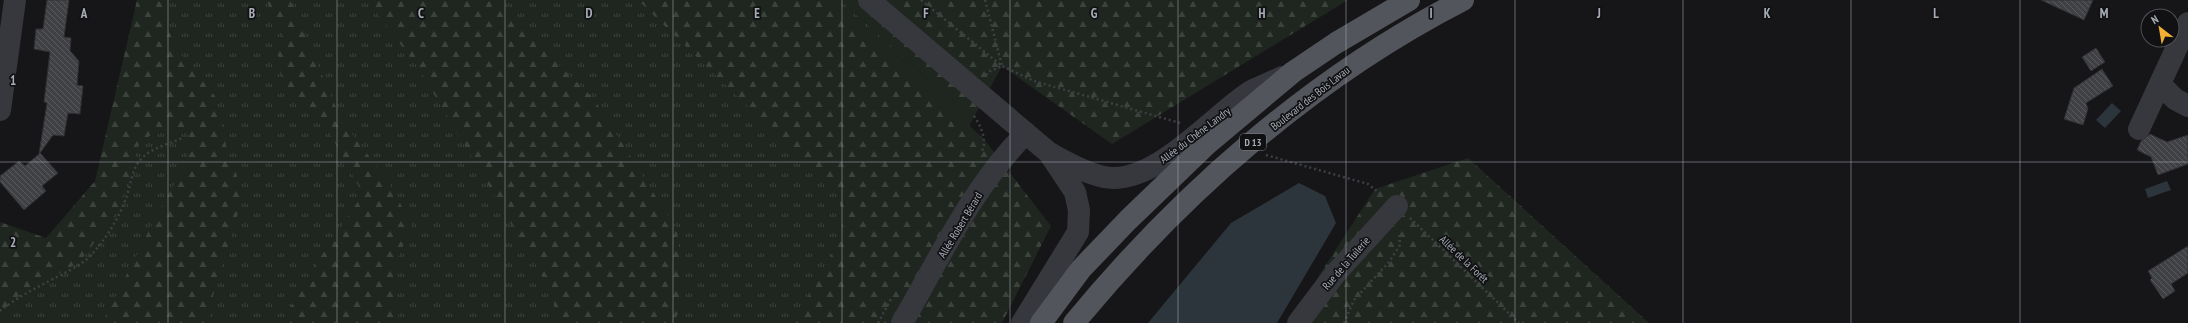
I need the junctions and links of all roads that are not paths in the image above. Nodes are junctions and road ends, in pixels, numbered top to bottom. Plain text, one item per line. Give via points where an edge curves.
1 (15, 0) edge
2 (869, 0) edge
3 (1409, 0) edge
4 (1463, 0) edge
5 (2188, 23) edge
6 (1293, 72) junction
7 (2160, 84) junction
8 (2188, 106) edge
9 (0, 110) edge
10 (2139, 129) dead end
11 (1026, 133) junction
12 (1048, 152) junction
13 (1397, 206) road end
14 (902, 323) edge
15 (1022, 323) edge
16 (1041, 323) edge
17 (1074, 323) edge
18 (1298, 323) edge

1 - 9 street
2 - 11 street, Allée du Chêne Landry
3 - 6 main road, D 13
4 - 17 main road, Boulevard des Bois Lavau / D 13 via 1352,65 1272,127 1194,192 1107,283
5 - 7 street
6 - 12 street, Allée du Chêne Landry via 1251,91 1164,161 1128,176 1105,178 1070,165
6 - 16 main road, D 13 via 1207,144 1128,220 1081,269
7 - 8 street via 2175,100
7 - 10 street
11 - 12 street, Allée du Chêne Landry
11 - 14 street, Allée Robert Bérard via 1013,146 972,202
12 - 15 street, Allée du Chêne Landry via 1075,192 1079,210 1078,232
13 - 18 street, Rue de la Tuilerie via 1335,274

